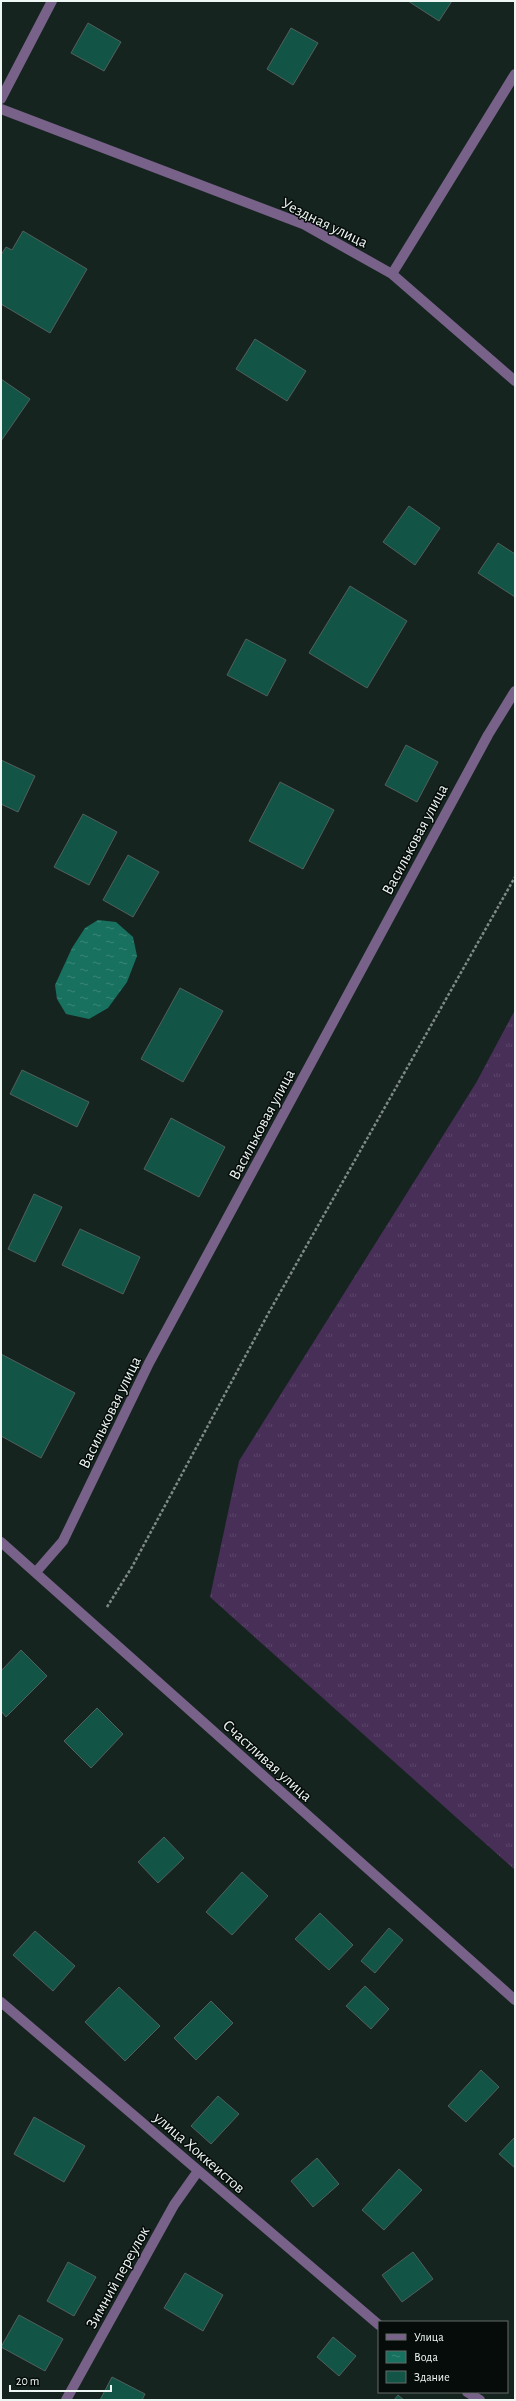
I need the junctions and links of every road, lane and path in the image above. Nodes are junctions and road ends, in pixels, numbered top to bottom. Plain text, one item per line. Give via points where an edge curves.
1 (52, 1) edge
2 (515, 74) edge
3 (1, 99) edge
4 (1, 109) edge
5 (392, 274) junction
6 (515, 381) edge
7 (515, 691) edge
8 (515, 877) edge
9 (1, 1542) edge
10 (36, 1572) junction
11 (94, 1626) junction
12 (515, 2000) edge
13 (1, 2002) edge
14 (198, 2171) junction
15 (378, 2324) edge
16 (470, 2393) edge
17 (66, 2400) edge
18 (480, 2400) edge

1 - 3 street
2 - 5 street
4 - 5 street, Уездная улица via 303,224
5 - 6 street
7 - 10 street, Васильковая улица via 488,736 149,1363 63,1541
8 - 11 path via 268,1314 132,1567
9 - 10 street, Счастливая улица
10 - 11 street, Счастливая улица
11 - 12 street, Счастливая улица
13 - 14 street, улица Хоккеистов
14 - 15 street, улица Хоккеистов
14 - 17 street, Зимний переулок via 174,2204
16 - 18 street

